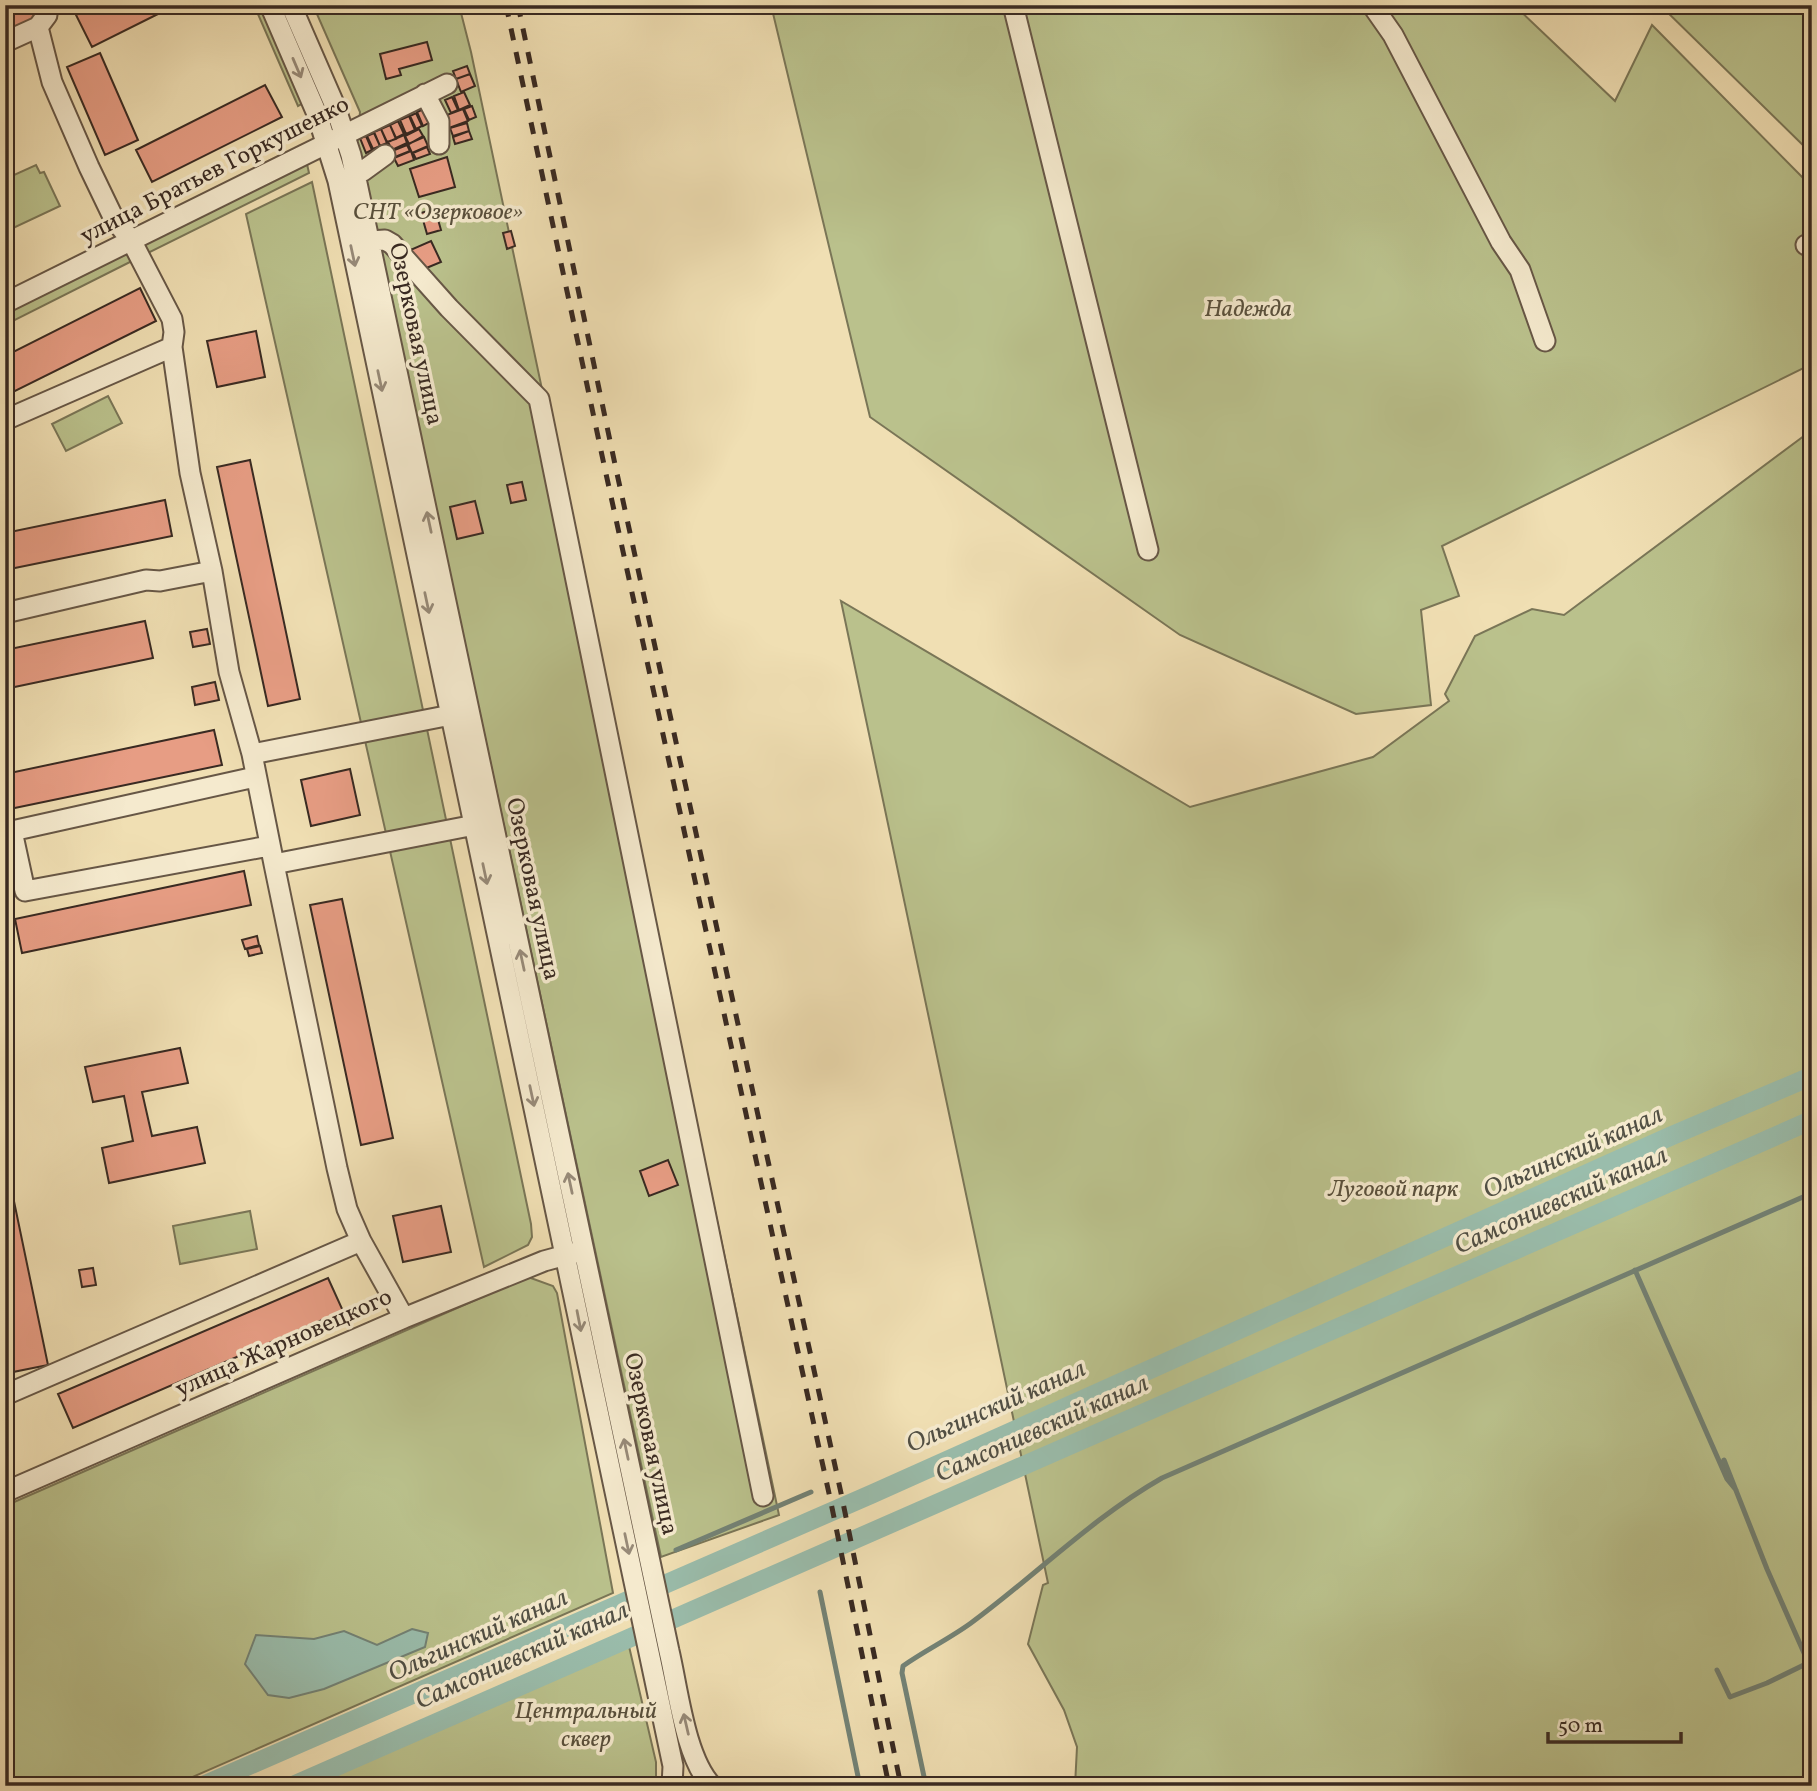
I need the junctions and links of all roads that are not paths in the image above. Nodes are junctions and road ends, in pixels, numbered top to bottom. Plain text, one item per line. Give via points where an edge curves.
1 (47, 5) edge
2 (271, 5) edge
3 (291, 5) edge
4 (1013, 5) edge
5 (1372, 5) edge
6 (38, 27) junction
7 (5, 42) edge
8 (447, 84) dead end
9 (425, 94) junction
10 (345, 133) junction
11 (327, 142) junction
12 (439, 144) dead end
13 (385, 155) dead end
14 (355, 173) junction
15 (131, 240) junction
16 (370, 241) junction
17 (5, 303) edge
18 (1545, 341) dead end
19 (172, 347) junction
20 (5, 420) edge
21 (1149, 550) dead end
22 (212, 571) junction
23 (5, 613) edge
24 (460, 714) junction
25 (252, 754) junction
26 (255, 777) junction
27 (483, 823) junction
28 (9, 830) edge
29 (272, 855) junction
30 (361, 1241) junction
31 (575, 1252) junction
32 (404, 1318) junction
33 (5, 1395) edge
34 (5, 1492) edge
35 (763, 1496) dead end
36 (642, 1568) junction
37 (672, 1786) edge
38 (712, 1786) edge

1 - 6 street via 47,15
2 -> 11 street, Озерковая улица
3 - 10 street, Озерковая улица
4 - 21 street
5 - 18 street via 1393,35 1520,270
6 - 7 street
6 - 15 street via 55,90 114,219
8 - 9 street, улица Братьев Горкушенко
9 - 10 street, улица Братьев Горкушенко
9 - 12 street via 439,121
10 - 11 street, улица Братьев Горкушенко
10 - 14 street, Озерковая улица
11 - 15 street, улица Братьев Горкушенко
11 -> 24 street, Озерковая улица
13 - 14 street
14 - 16 street, Озерковая улица
15 - 17 street, улица Братьев Горкушенко
15 - 19 street via 172,320
24 -> 16 street, Озерковая улица
16 - 35 street via 392,244 539,399
19 - 20 street
19 - 22 street via 190,473
22 - 23 street via 146,580
22 - 25 street via 229,672
24 - 25 street
24 - 27 street, Озерковая улица
25 - 26 street
26 - 28 street
26 - 29 street
27 - 29 street
27 - 31 street, Озерковая улица
28 - 29 street via 25,891
29 - 30 street via 337,1168
30 - 32 street
30 - 33 street
31 - 32 street, улица Жарновецкого
31 - 36 street, Озерковая улица
32 - 34 street, улица Жарновецкого
36 - 37 street, Озерковая улица via 650,1658 673,1766
38 -> 36 street, Озерковая улица via 692,1750 669,1651

